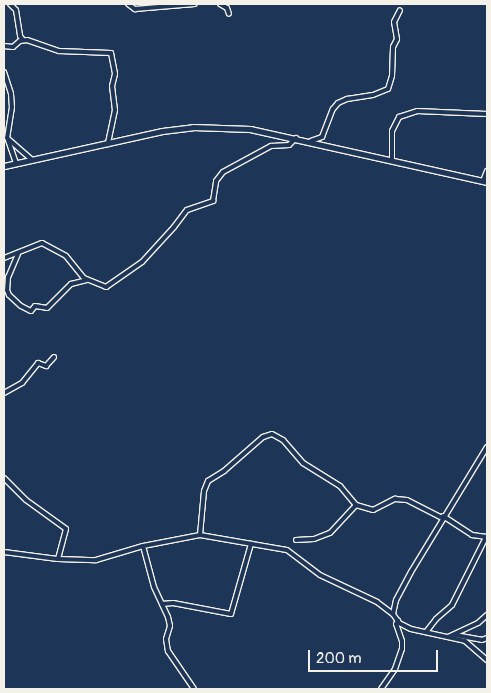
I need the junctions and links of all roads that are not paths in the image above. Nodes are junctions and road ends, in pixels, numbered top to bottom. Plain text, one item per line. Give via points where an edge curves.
1 (10, 4) edge
2 (128, 4) edge
3 (195, 4) edge
4 (220, 4) edge
5 (400, 10) dead end
6 (229, 14) dead end
7 (23, 41) junction
8 (4, 46) edge
9 (4, 72) edge
10 (7, 80) junction
11 (4, 84) edge
12 (487, 114) edge
13 (7, 138) junction
14 (297, 138) junction
15 (311, 142) junction
16 (108, 144) junction
17 (392, 160) junction
18 (34, 161) junction
19 (16, 163) junction
20 (4, 166) edge
21 (487, 171) edge
22 (485, 182) edge
23 (18, 254) junction
24 (4, 258) edge
25 (87, 280) junction
26 (54, 357) dead end
27 (4, 393) edge
28 (487, 447) edge
29 (4, 478) edge
30 (356, 504) junction
31 (443, 517) junction
32 (200, 535) junction
33 (487, 537) edge
34 (296, 540) dead end
35 (251, 544) junction
36 (143, 546) junction
37 (4, 552) edge
38 (58, 560) junction
39 (162, 604) junction
40 (393, 614) junction
41 (487, 615) edge
42 (398, 621) junction
43 (426, 632) junction
44 (453, 635) junction
45 (446, 638) junction
46 (487, 638) edge
47 (487, 660) edge
48 (194, 689) edge
49 (383, 689) edge

1 - 7 street via 16,10
2 - 3 street via 135,9
4 - 6 street via 227,8
5 - 15 street via 394,22 397,39 393,47 388,89 338,104 322,137
7 - 8 street via 14,47
7 - 16 street via 59,51 111,53 115,74 112,86 115,110
9 - 10 street
10 - 11 street
10 - 13 street via 12,107
12 - 17 street via 417,111 399,117 392,132
13 - 18 street
13 - 19 street
14 - 15 street
14 - 16 street via 250,129 193,127
14 - 25 street via 289,145 271,146 223,172 216,182 213,201 187,210 142,262 106,287
15 - 17 street
16 - 18 street
17 - 22 street
18 - 19 street
19 - 20 street
21 - 22 street
23 - 24 street
23 - 25 street via 42,243 66,256
23 - 25 street via 8,277 9,295 31,311 35,306 47,308 71,284
26 - 27 street via 46,366 38,363 22,383
28 - 31 street
29 - 38 street via 26,500 66,529
30 - 31 street via 372,510 395,499 407,500
30 - 32 street via 340,486 304,463 283,440 272,434 208,481
30 - 34 street via 330,532 314,539
31 - 33 street via 472,535
31 - 40 street via 396,600
32 - 35 street
32 - 36 street
33 - 43 street via 452,606
35 - 39 street via 231,614
35 - 40 street via 287,550 320,575 377,602
36 - 38 street via 96,560
36 - 39 street
37 - 38 street
39 - 48 street via 170,626 166,639 168,651
40 - 42 street
41 - 44 street
42 - 43 street via 411,629
42 - 49 street via 402,650
43 - 45 street
44 - 45 street
44 - 46 street
45 - 47 street via 465,641

